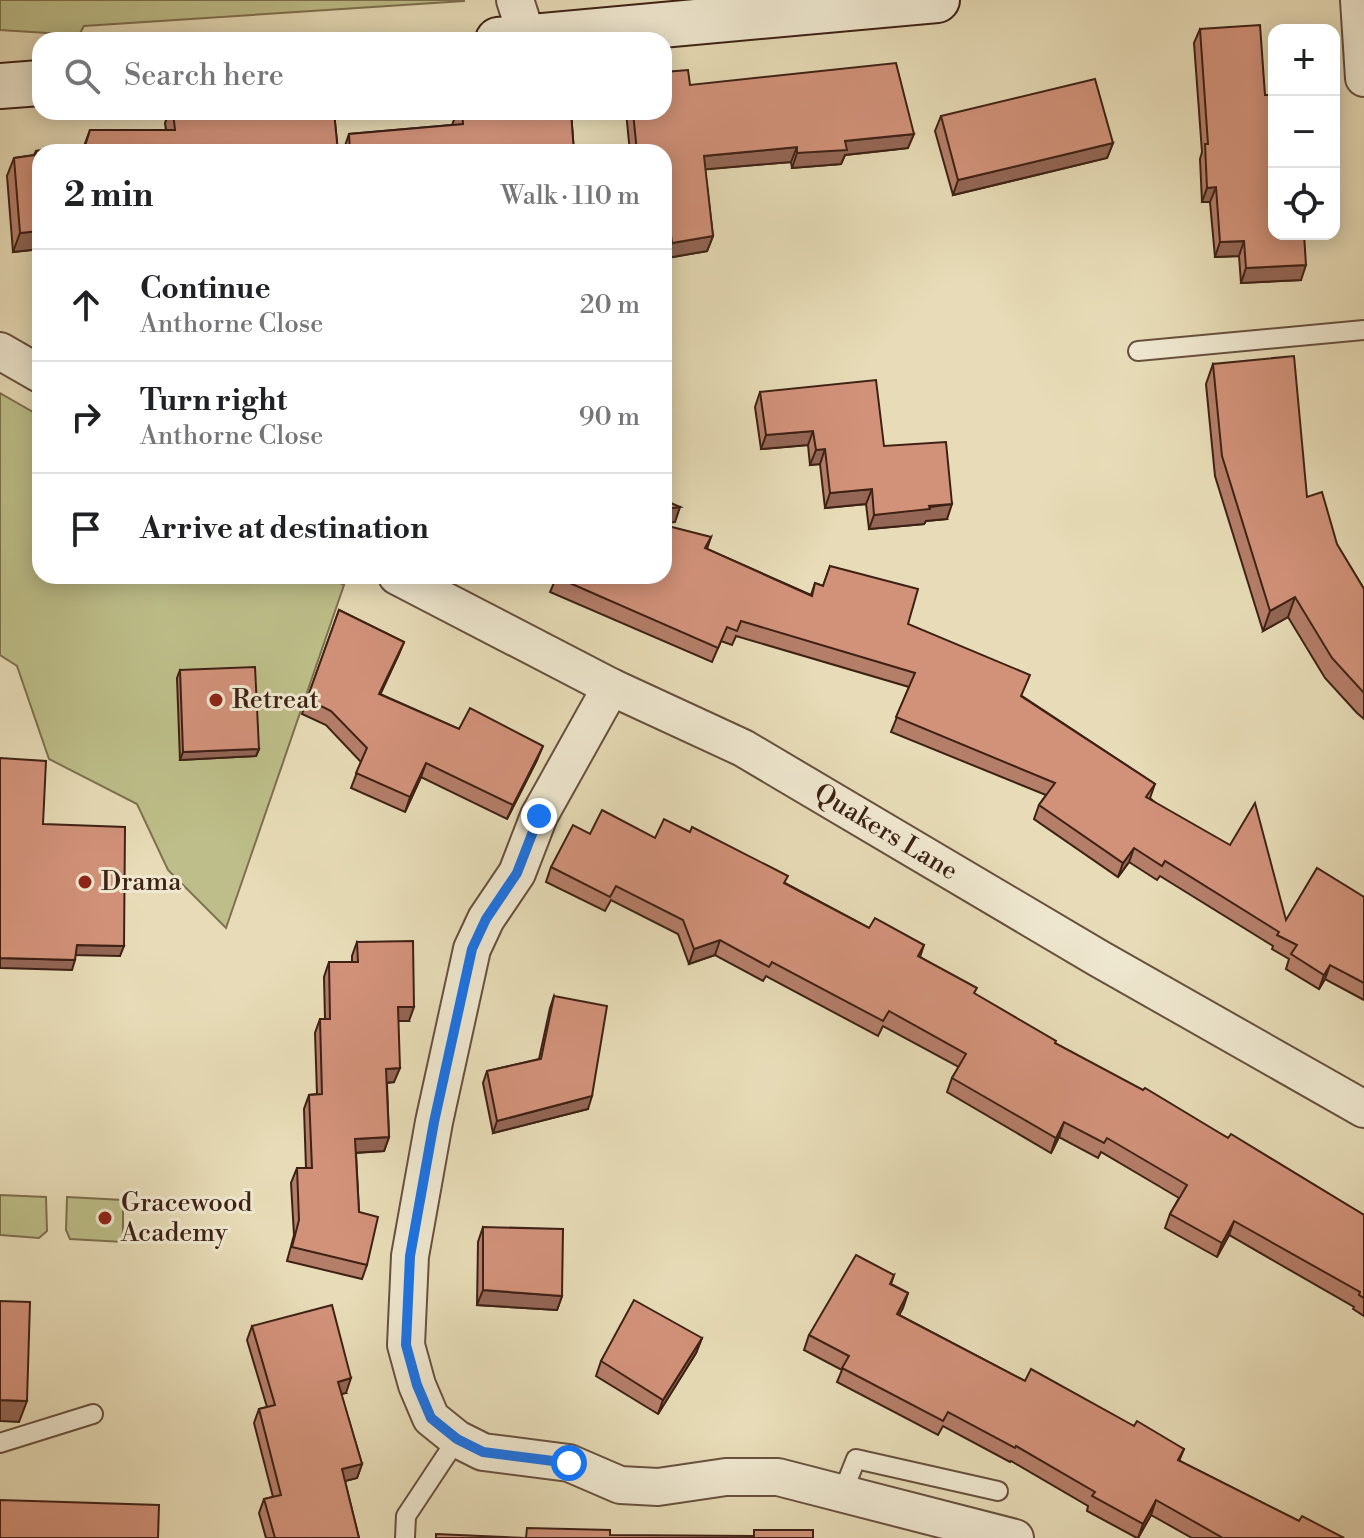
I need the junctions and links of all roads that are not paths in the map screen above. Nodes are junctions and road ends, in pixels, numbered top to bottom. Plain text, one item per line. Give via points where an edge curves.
1 (937, 0) edge
2 (1359, 0) edge
3 (513, 26) edge
4 (1364, 78) edge
5 (32, 84) edge
6 (0, 86) edge
7 (1364, 330) edge
8 (0, 351) edge
9 (1138, 351) dead end
10 (32, 369) edge
11 (412, 584) edge
12 (611, 687) junction
13 (1364, 1109) edge
14 (93, 1414) dead end
15 (457, 1439) junction
16 (0, 1443) edge
17 (998, 1491) dead end
18 (842, 1494) junction
19 (405, 1538) edge
20 (1015, 1538) edge

1 - 3 street
2 - 4 street
5 - 6 street
7 - 9 lane
8 - 10 street
11 - 12 street, Quakers Lane
12 - 13 street, Quakers Lane via 743,748
12 - 15 street via 539,816 517,873 472,949 434,1122 410,1256 406,1345 431,1418
14 - 16 lane
15 - 18 street via 483,1452 569,1463 620,1485 778,1477
15 - 19 lane via 406,1516
17 - 18 lane via 856,1459
18 - 20 street

